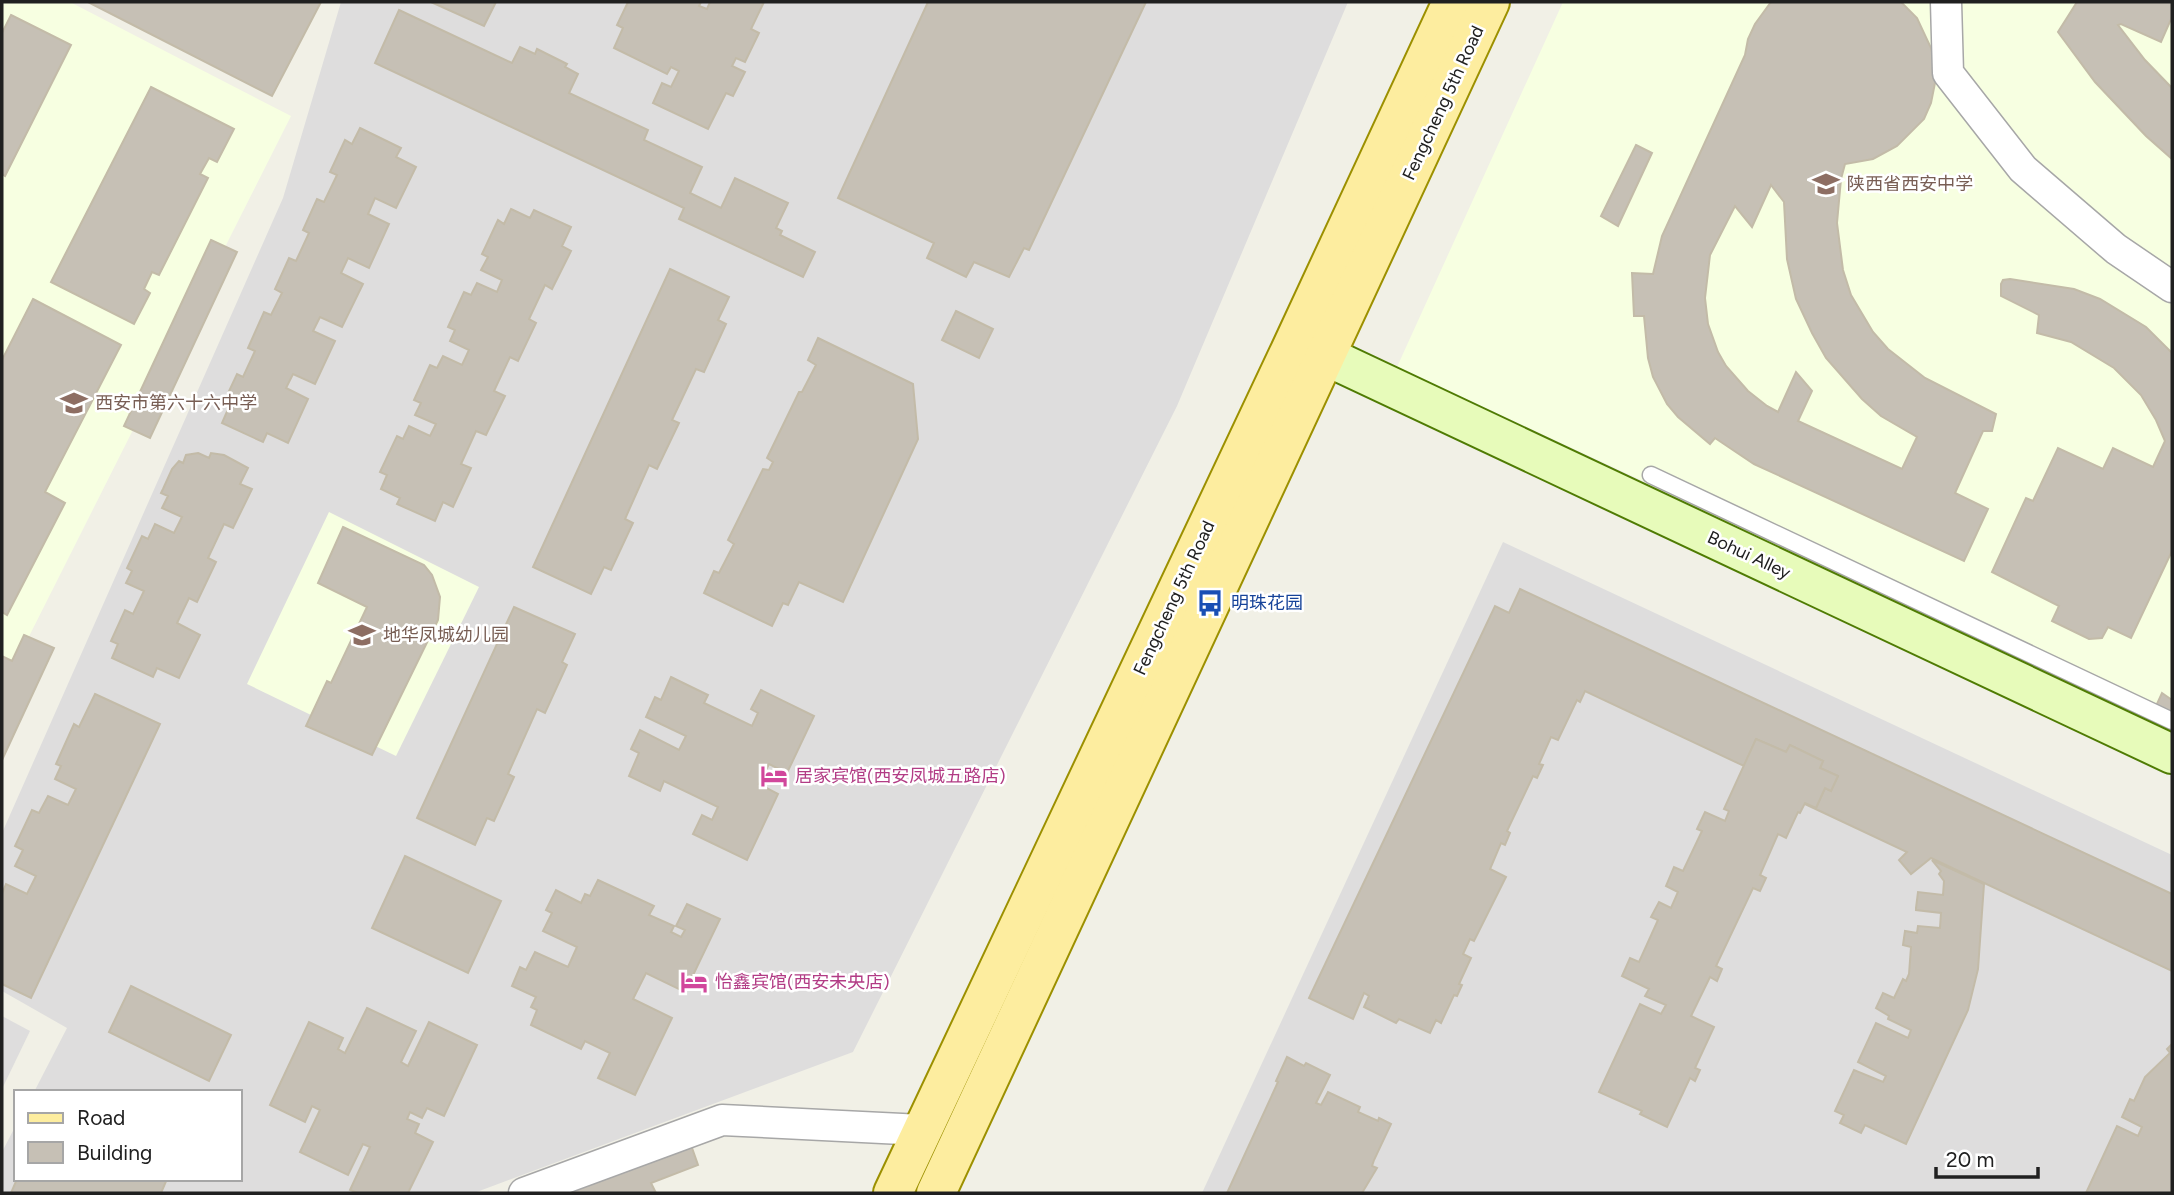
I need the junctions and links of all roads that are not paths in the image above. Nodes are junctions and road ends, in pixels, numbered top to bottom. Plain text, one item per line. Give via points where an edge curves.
1 (1452, 2) edge
2 (1490, 2) edge
3 (1946, 2) edge
4 (2172, 287) edge
5 (1326, 356) junction
6 (1651, 475) dead end
7 (2172, 721) edge
8 (2172, 754) edge
9 (922, 1130) junction
10 (524, 1193) edge
11 (892, 1193) edge
12 (936, 1193) edge

1 - 9 main road, Fengcheng 5th Road
2 - 5 main road, Fengcheng 5th Road
3 - 4 street via 1948,73 2023,169 2116,249
5 - 8 street, Bohui Alley
5 - 12 main road, Fengcheng 5th Road
6 - 7 lane
9 - 10 street via 722,1120
9 - 11 main road, Fengcheng 5th Road

